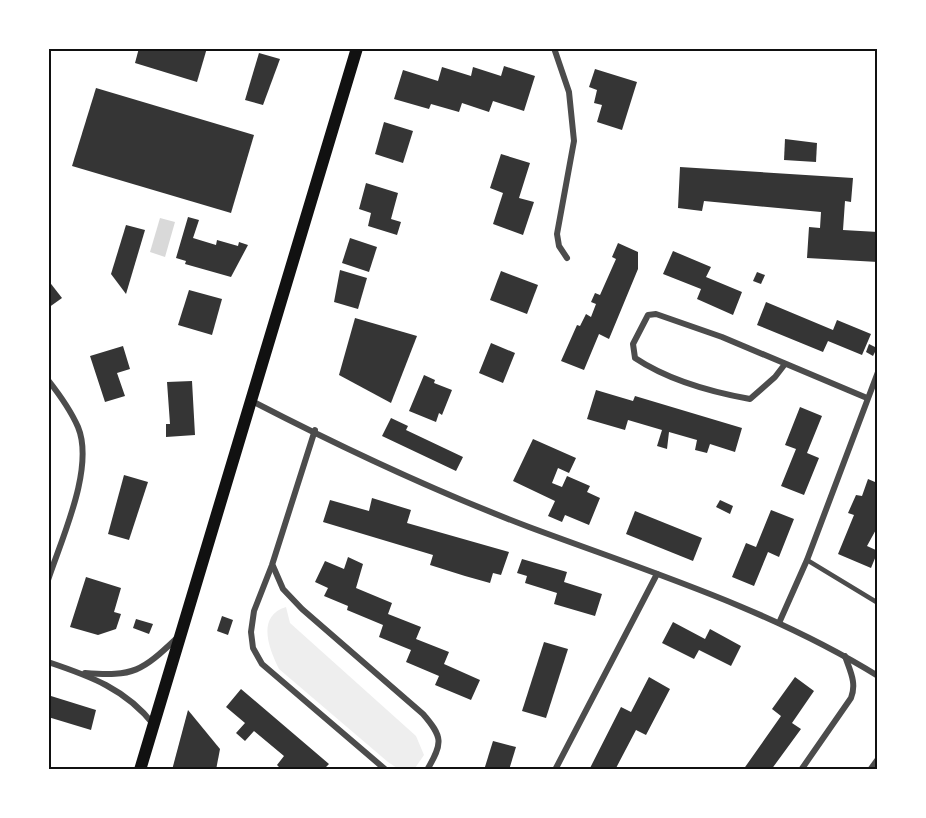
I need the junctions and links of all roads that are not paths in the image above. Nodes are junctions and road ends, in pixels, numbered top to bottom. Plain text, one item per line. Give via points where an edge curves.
1 (357, 48) edge
2 (554, 48) edge
3 (567, 258) dead end
4 (785, 364) junction
5 (878, 372) edge
6 (48, 380) edge
7 (867, 398) junction
8 (252, 401) junction
9 (315, 430) junction
10 (807, 560) junction
11 (272, 565) junction
12 (657, 574) junction
13 (48, 580) edge
14 (878, 603) edge
15 (779, 624) junction
16 (181, 634) junction
17 (845, 656) junction
18 (48, 662) edge
19 (79, 672) junction
20 (878, 676) edge
21 (154, 725) junction
22 (878, 759) edge
23 (140, 770) edge
24 (386, 770) edge
25 (427, 770) edge
26 (555, 770) edge
27 (801, 770) edge
28 (870, 770) edge

1 - 8 main road
2 - 3 street via 569,92 574,141 557,234
4 - 4 street via 656,314 648,315 633,344 635,357 652,369 722,394 750,399
4 - 7 street
5 - 7 street
6 - 13 street via 78,428 83,452 75,498
7 - 10 street
8 - 9 street
8 - 16 main road
9 - 11 street
9 - 12 street via 473,504
10 - 14 lane
10 - 15 street
11 - 24 street via 254,611 253,648 262,663
11 - 25 street via 283,589 302,609 438,731 440,745
12 - 15 street
12 - 26 street
15 - 17 street
16 - 19 street via 141,669 115,676
16 - 21 main road
17 - 20 street
17 - 27 street via 855,689
18 - 19 street
19 - 21 street via 135,702
21 - 23 main road
22 - 28 street

